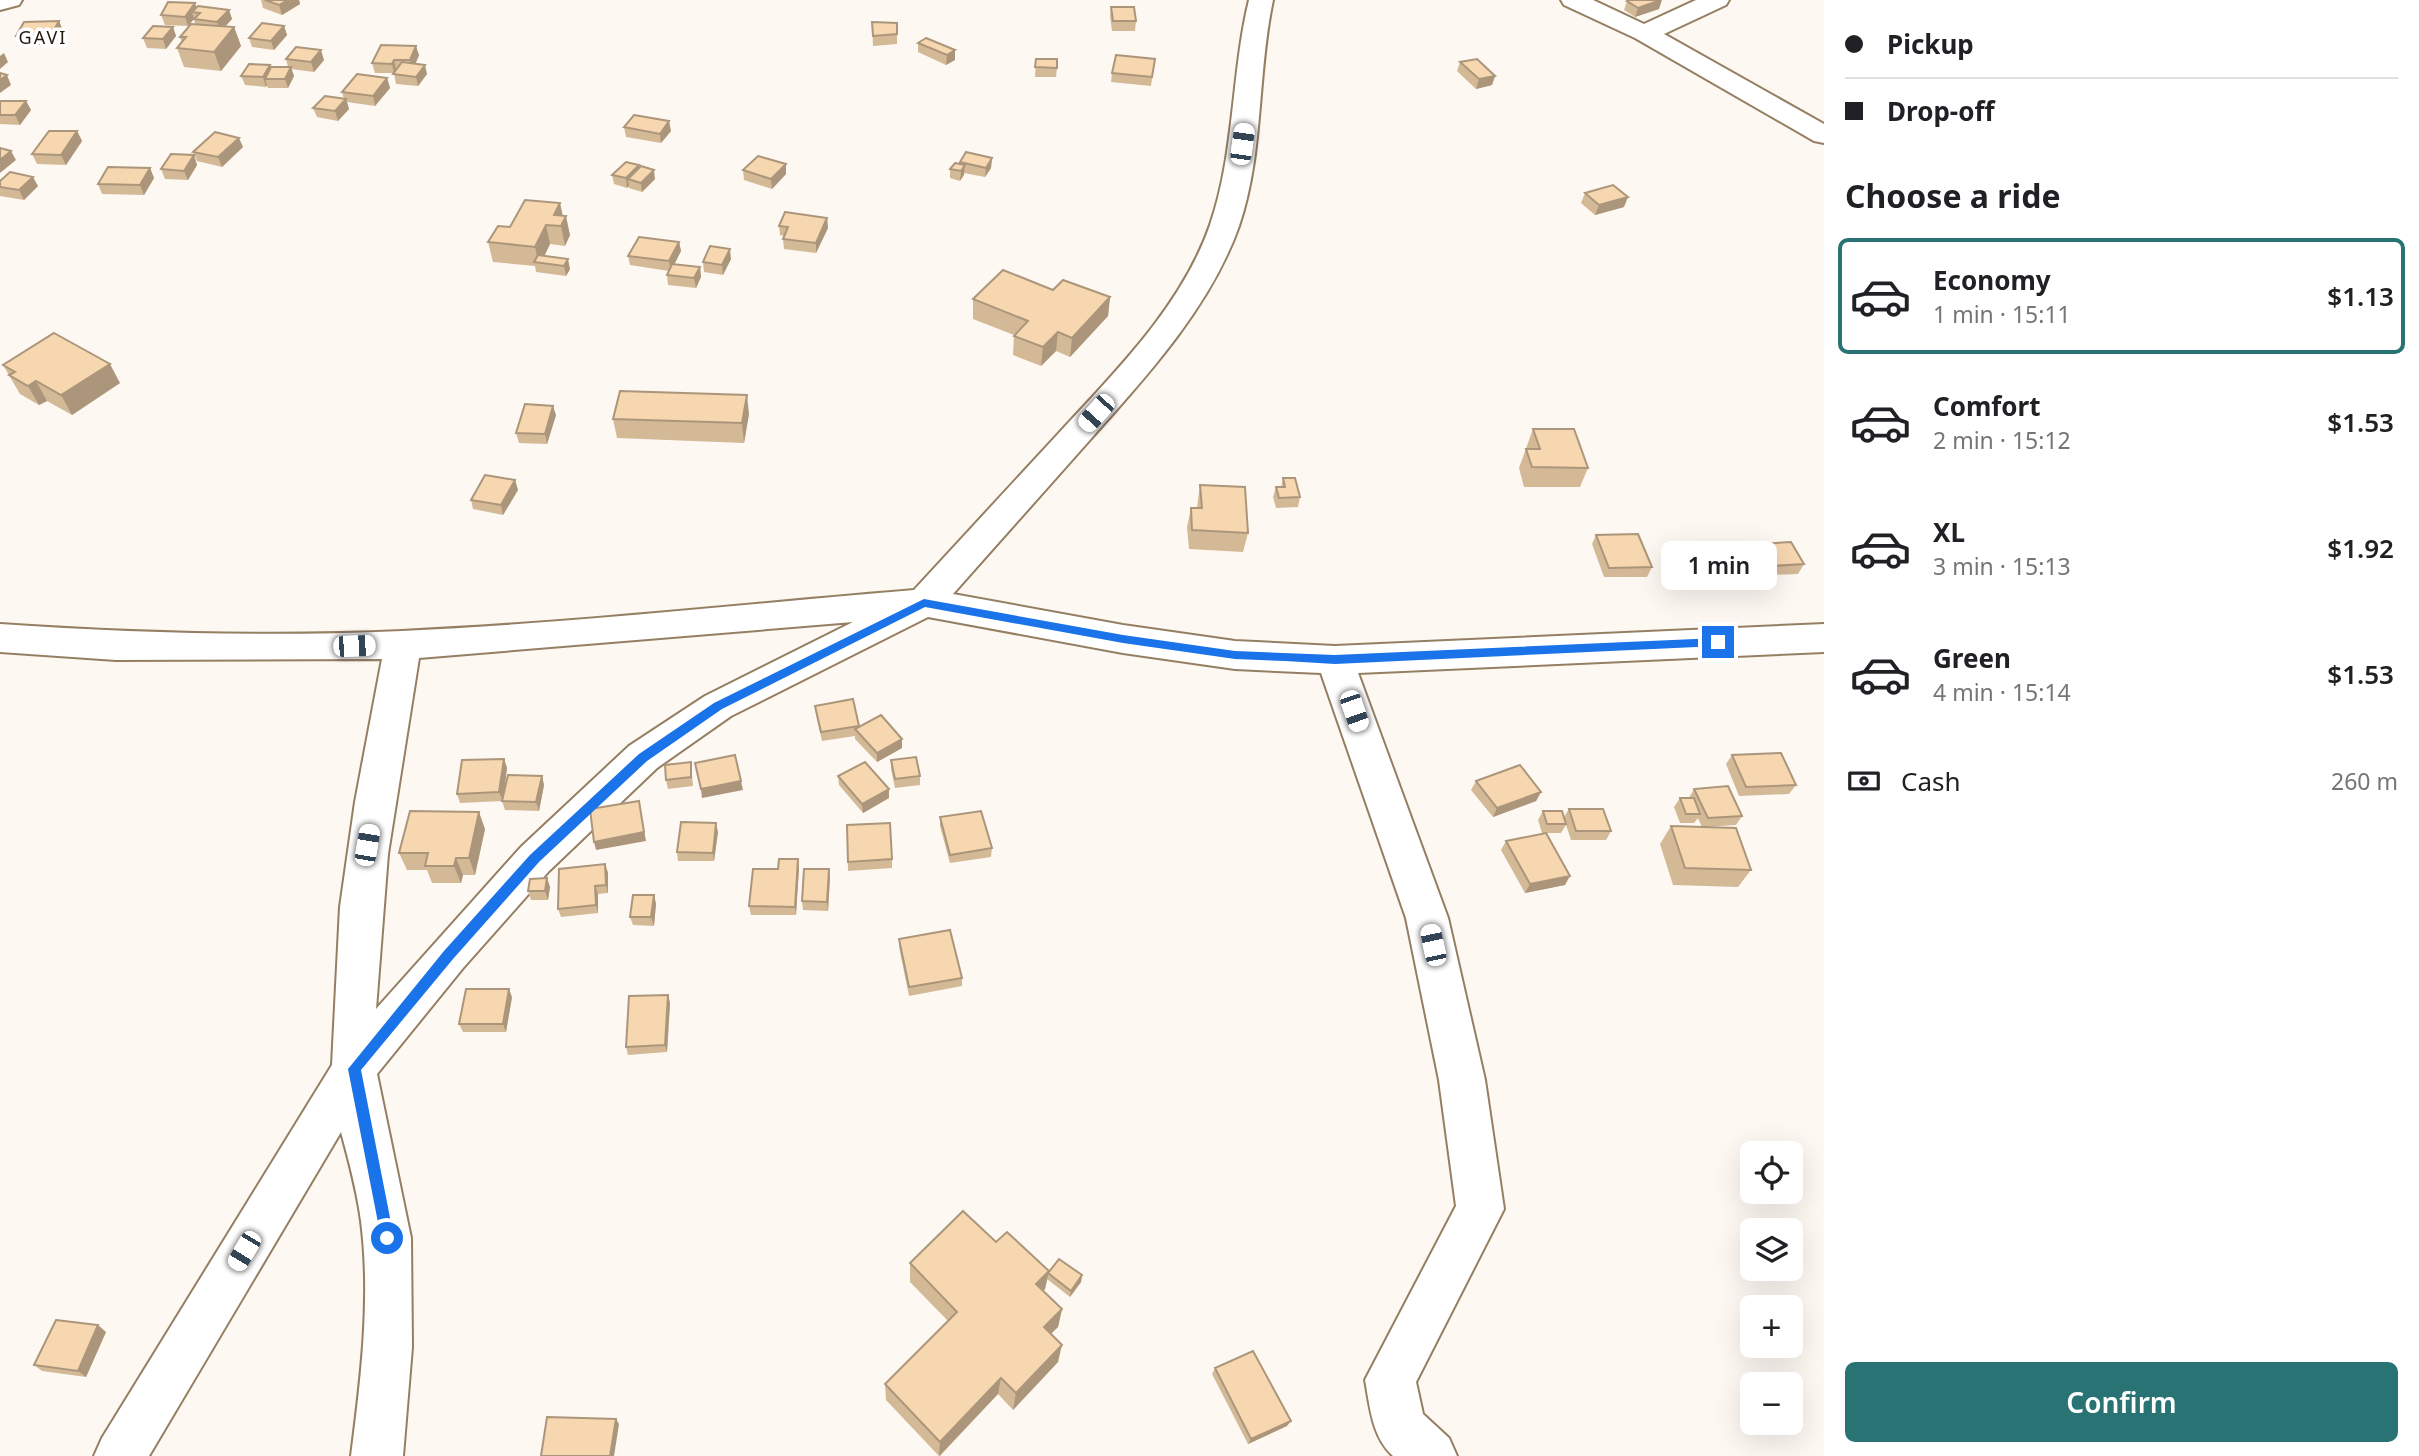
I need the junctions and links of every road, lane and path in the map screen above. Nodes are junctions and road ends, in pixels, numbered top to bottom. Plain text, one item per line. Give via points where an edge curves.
1 (9, 0) edge
2 (1261, 0) edge
3 (1573, 0) edge
4 (1717, 0) edge
5 (0, 3) edge
6 (1644, 33) junction
7 (1824, 135) edge
8 (924, 603) junction
9 (0, 638) edge
10 (1824, 638) edge
11 (403, 645) junction
12 (1335, 660) junction
13 (354, 1069) junction
14 (120, 1456) edge
15 (377, 1456) edge
16 (1431, 1456) edge

1 - 5 street
2 - 8 street via 1238,175 1213,254 1179,311 1125,380
3 - 6 street
4 - 6 street
6 - 7 street
8 - 11 street
8 - 12 street via 1235,655
8 - 13 street via 718,706 643,757 526,868
9 - 11 street via 156,646
10 - 12 street
11 - 13 street via 367,845 356,972
12 - 16 street via 1427,918 1462,1080 1480,1209 1390,1380 1401,1428
13 - 14 street
13 - 15 street via 387,1238 386,1387

